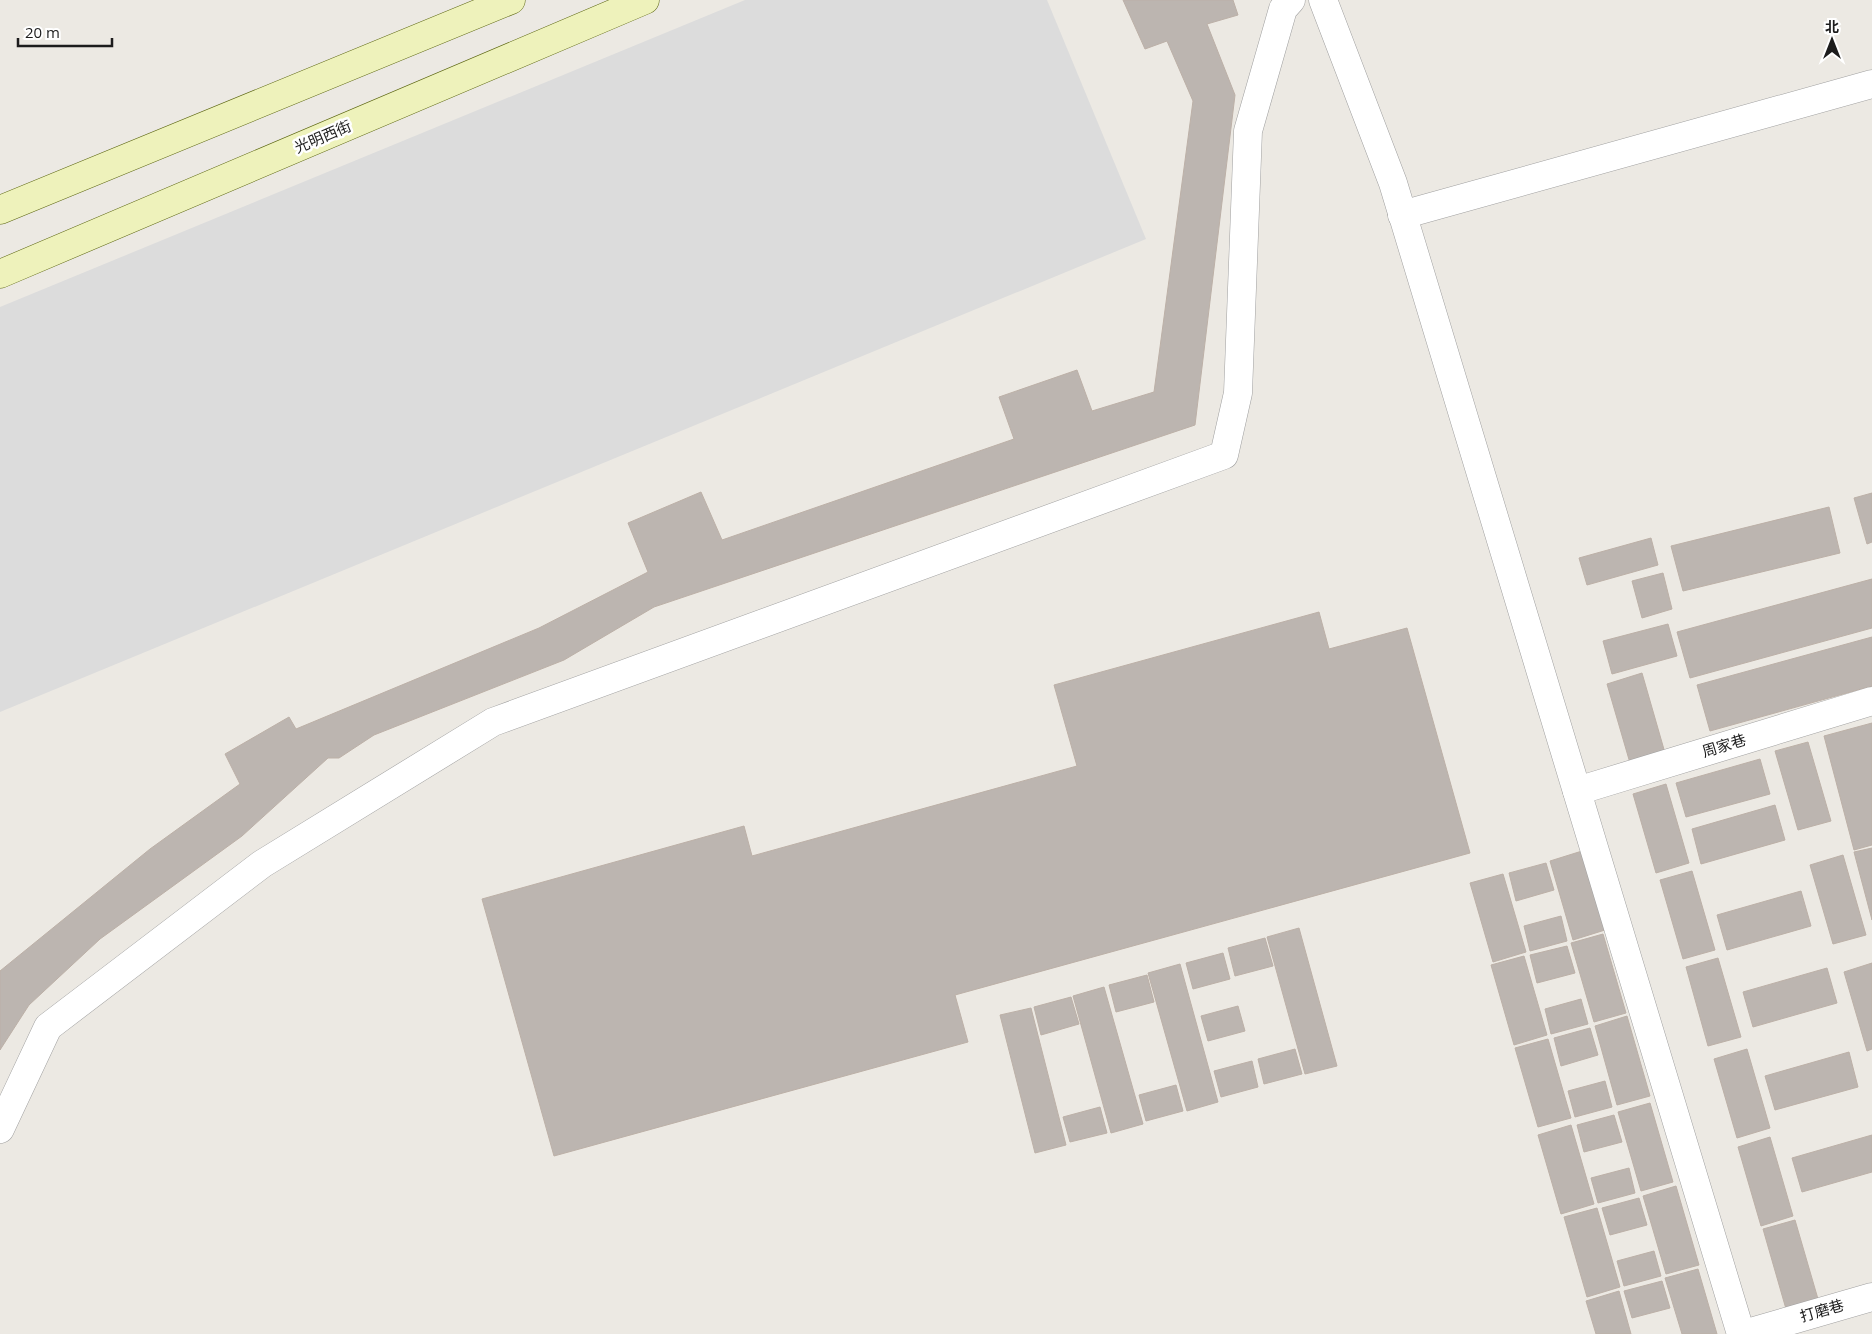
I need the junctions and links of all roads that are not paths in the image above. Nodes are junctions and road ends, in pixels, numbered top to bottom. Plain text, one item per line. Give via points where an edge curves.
1 (511, 0) edge
2 (645, 0) edge
3 (1290, 0) edge
4 (1323, 0) edge
5 (1872, 84) edge
6 (0, 210) edge
7 (1402, 215) junction
8 (0, 274) edge
9 (1872, 701) edge
10 (1576, 791) junction
11 (0, 1129) edge
12 (1872, 1297) edge
13 (1743, 1334) edge

1 - 6 main road
2 - 8 main road, 光明西街
3 - 11 street via 1283,9 1248,131 1238,393 1224,455 494,722 262,864 48,1027
4 - 7 street
5 - 7 street
7 - 10 street
9 - 10 street, 周家巷
10 - 13 street
12 - 13 street, 打磨巷

